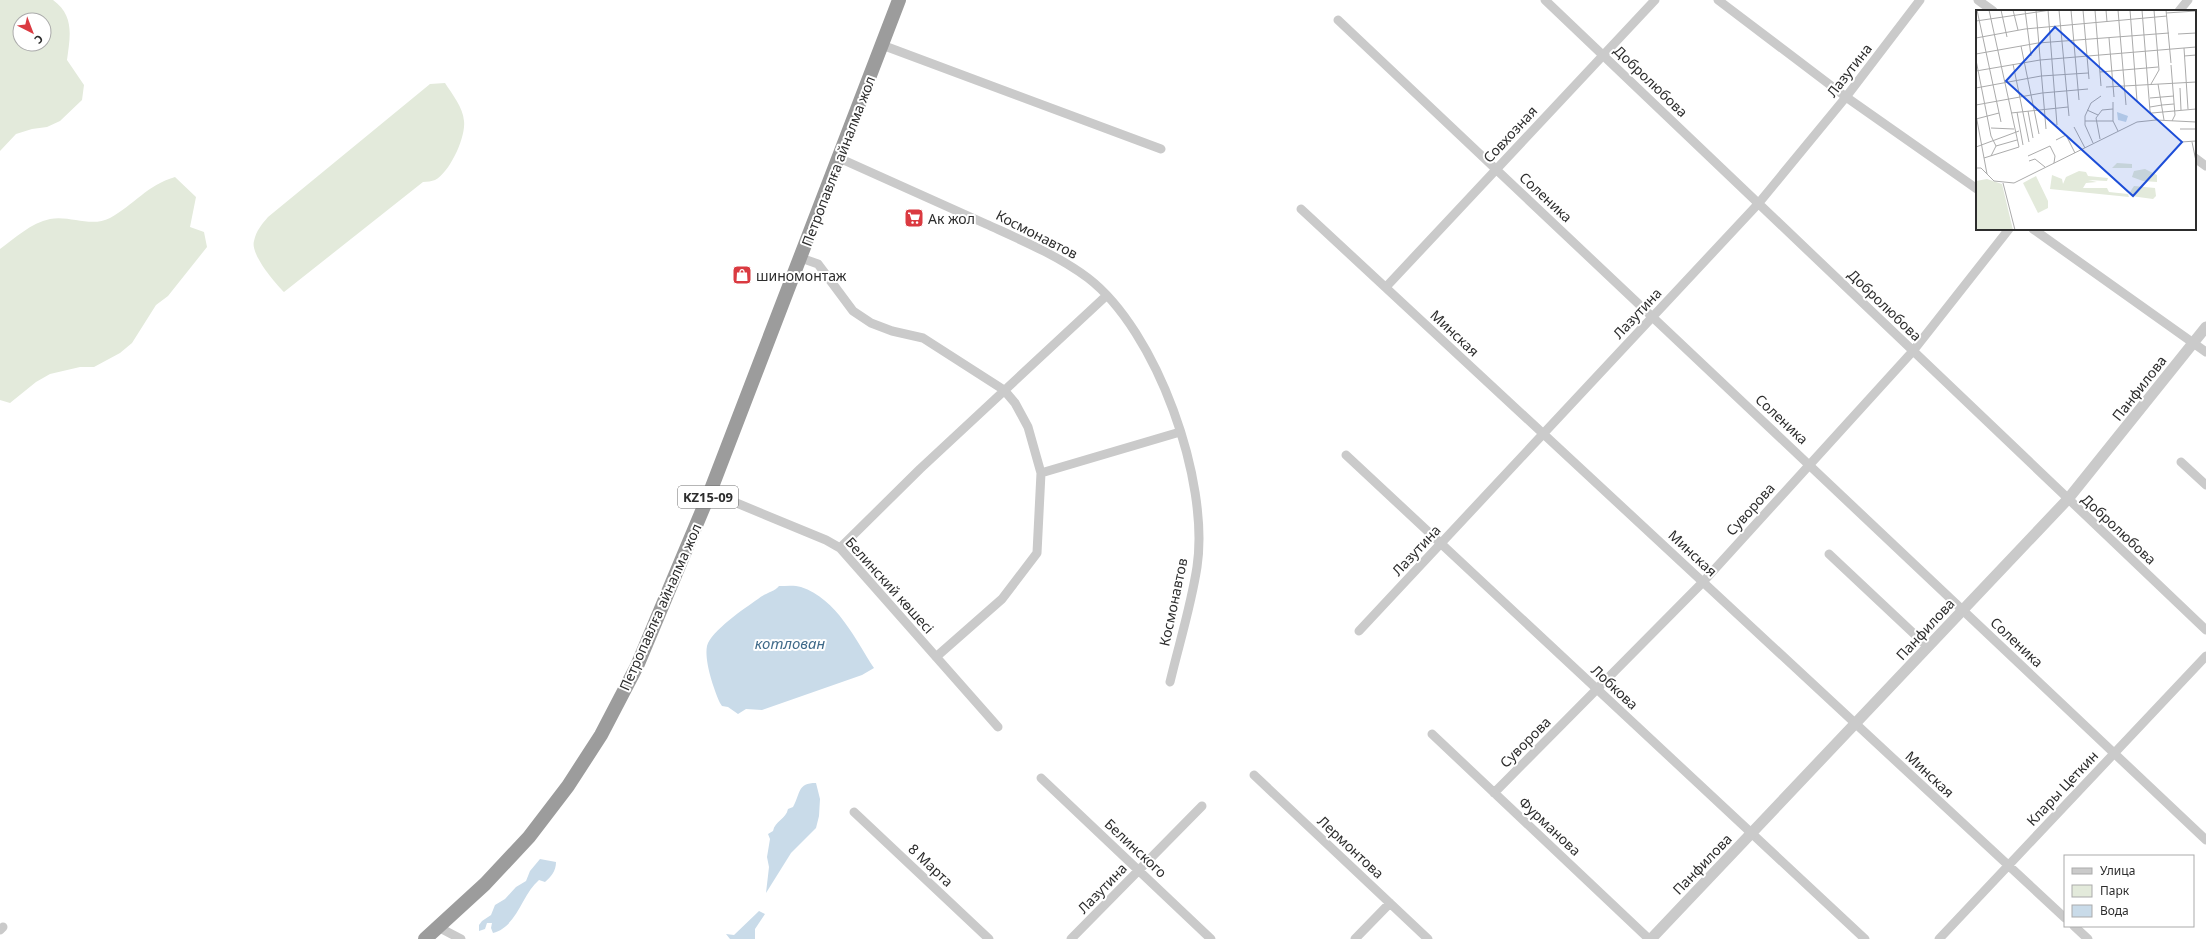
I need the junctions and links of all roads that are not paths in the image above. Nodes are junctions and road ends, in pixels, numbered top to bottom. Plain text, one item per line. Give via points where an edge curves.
1 (899, 0) edge
2 (1545, 0) edge
3 (1654, 0) edge
4 (1718, 0) edge
5 (1920, 0) edge
6 (1978, 0) edge
7 (2188, 0) edge
8 (1992, 10) edge
9 (2180, 10) edge
10 (1338, 20) dead end
11 (882, 45) junction
12 (1603, 55) junction
13 (1846, 97) junction
14 (1161, 149) dead end
15 (839, 158) junction
16 (2196, 159) edge
17 (2206, 166) edge
18 (1496, 169) junction
19 (1976, 189) edge
20 (1758, 204) junction
21 (1301, 209) dead end
22 (2008, 230) edge
23 (2034, 230) edge
24 (800, 258) junction
25 (1386, 287) junction
26 (1106, 296) junction
27 (1653, 317) junction
28 (2206, 327) edge
29 (2194, 343) junction
30 (1913, 351) junction
31 (2206, 352) edge
32 (1004, 390) junction
33 (1180, 432) junction
34 (1543, 434) junction
35 (1346, 455) dead end
36 (2181, 462) dead end
37 (1809, 465) junction
38 (1041, 473) junction
39 (2206, 485) edge
40 (710, 492) junction
41 (2068, 499) junction
42 (1441, 543) junction
43 (840, 548) junction
44 (1829, 554) dead end
45 (1703, 582) junction
46 (1963, 610) junction
47 (2206, 630) edge
48 (1359, 631) dead end
49 (1928, 647) junction
50 (2206, 656) edge
51 (936, 657) junction
52 (1170, 682) dead end
53 (1597, 689) junction
54 (1856, 724) junction
55 (998, 727) dead end
56 (1432, 734) dead end
57 (2114, 753) junction
58 (1254, 775) dead end
59 (1041, 778) dead end
60 (1494, 792) junction
61 (1202, 806) dead end
62 (854, 812) dead end
63 (1752, 833) junction
64 (2206, 840) edge
65 (2008, 866) junction
66 (1138, 871) junction
67 (1390, 903) junction
68 (2064, 917) edge
69 (438, 927) junction
70 (2075, 927) edge
71 (425, 939) edge
72 (461, 939) edge
73 (989, 939) edge
74 (1071, 939) edge
75 (1211, 939) edge
76 (1355, 939) edge
77 (1428, 939) edge
78 (1650, 939) edge
79 (1865, 939) edge
80 (1939, 939) edge
81 (2088, 939) edge

1 - 11 highway, Петропавлға айналма жол / KZ15-09
2 - 12 street, Добролюбова
3 - 12 street, Совхозная
4 - 13 street
5 - 13 street, Лазутина
6 - 8 street
7 - 9 street
10 - 18 street, Соленика
11 - 14 street
11 - 15 highway, Петропавлға айналма жол / KZ15-09
12 - 18 street, Совхозная
12 - 20 street, Добролюбова
13 - 19 street
13 - 20 street, Лазутина
15 - 24 highway, Петропавлға айналма жол / KZ15-09
15 - 26 street, Космонавтов via 1049,254 1089,279
16 - 17 street
18 - 25 street, Совхозная
18 - 27 street, Соленика
20 - 27 street, Лазутина
20 - 30 street, Добролюбова
21 - 25 street, Минская
22 - 30 street, Суворова
23 - 29 street
24 - 32 street via 818,264 846,302 871,323 923,338
24 - 40 highway, Петропавлға айналма жол / KZ15-09
25 - 34 street, Минская
26 - 32 street
26 - 33 street, Космонавтов via 1129,321 1148,352
27 - 34 street, Лазутина
27 - 37 street, Соленика
28 - 29 street, Панфилова
29 - 31 street
29 - 41 street, Панфилова
30 - 37 street, Суворова
30 - 41 street, Добролюбова
32 - 38 street via 1023,415
32 - 43 street
33 - 38 street
33 - 52 street, Космонавтов via 1192,473 1198,529 1197,566
34 - 42 street, Лазутина
34 - 45 street, Минская
35 - 42 street, Лобкова
36 - 39 street
37 - 45 street, Суворова
37 - 46 street, Соленика
38 - 51 street via 1039,542 1034,557 1002,599
40 - 43 street, Белинский көшесі
40 - 69 highway, Петропавлға айналма жол / KZ15-09 via 636,666 601,735 568,786 529,837 486,884
41 - 46 street, Панфилова
41 - 47 street, Добролюбова
42 - 48 street, Лазутина
42 - 53 street, Лобкова
43 - 51 street, Белинский көшесі
44 - 49 street
45 - 53 street, Суворова
45 - 54 street, Минская
46 - 49 street, Панфилова
46 - 57 street, Соленика
49 - 54 street, Панфилова
50 - 57 street, Клары Цеткин
51 - 55 street, Белинский көшесі
53 - 60 street, Суворова
53 - 63 street, Лобкова
54 - 63 street, Панфилова
54 - 65 street, Минская
56 - 60 street, Фурманова
57 - 64 street, Соленика
57 - 65 street, Клары Цеткин
58 - 67 street, Лермонтова
59 - 66 street, Белинского
60 - 78 street, Фурманова
61 - 66 street, Лазутина
62 - 73 street, 8 Марта
63 - 78 street, Панфилова
63 - 79 street, Лобкова
65 - 68 street, Минская
65 - 80 street, Клары Цеткин
66 - 74 street, Лазутина
66 - 75 street, Белинского
67 - 76 street
67 - 77 street, Лермонтова
69 - 71 highway, Петропавлға айналма жол / KZ15-09
69 - 72 street
70 - 81 street

